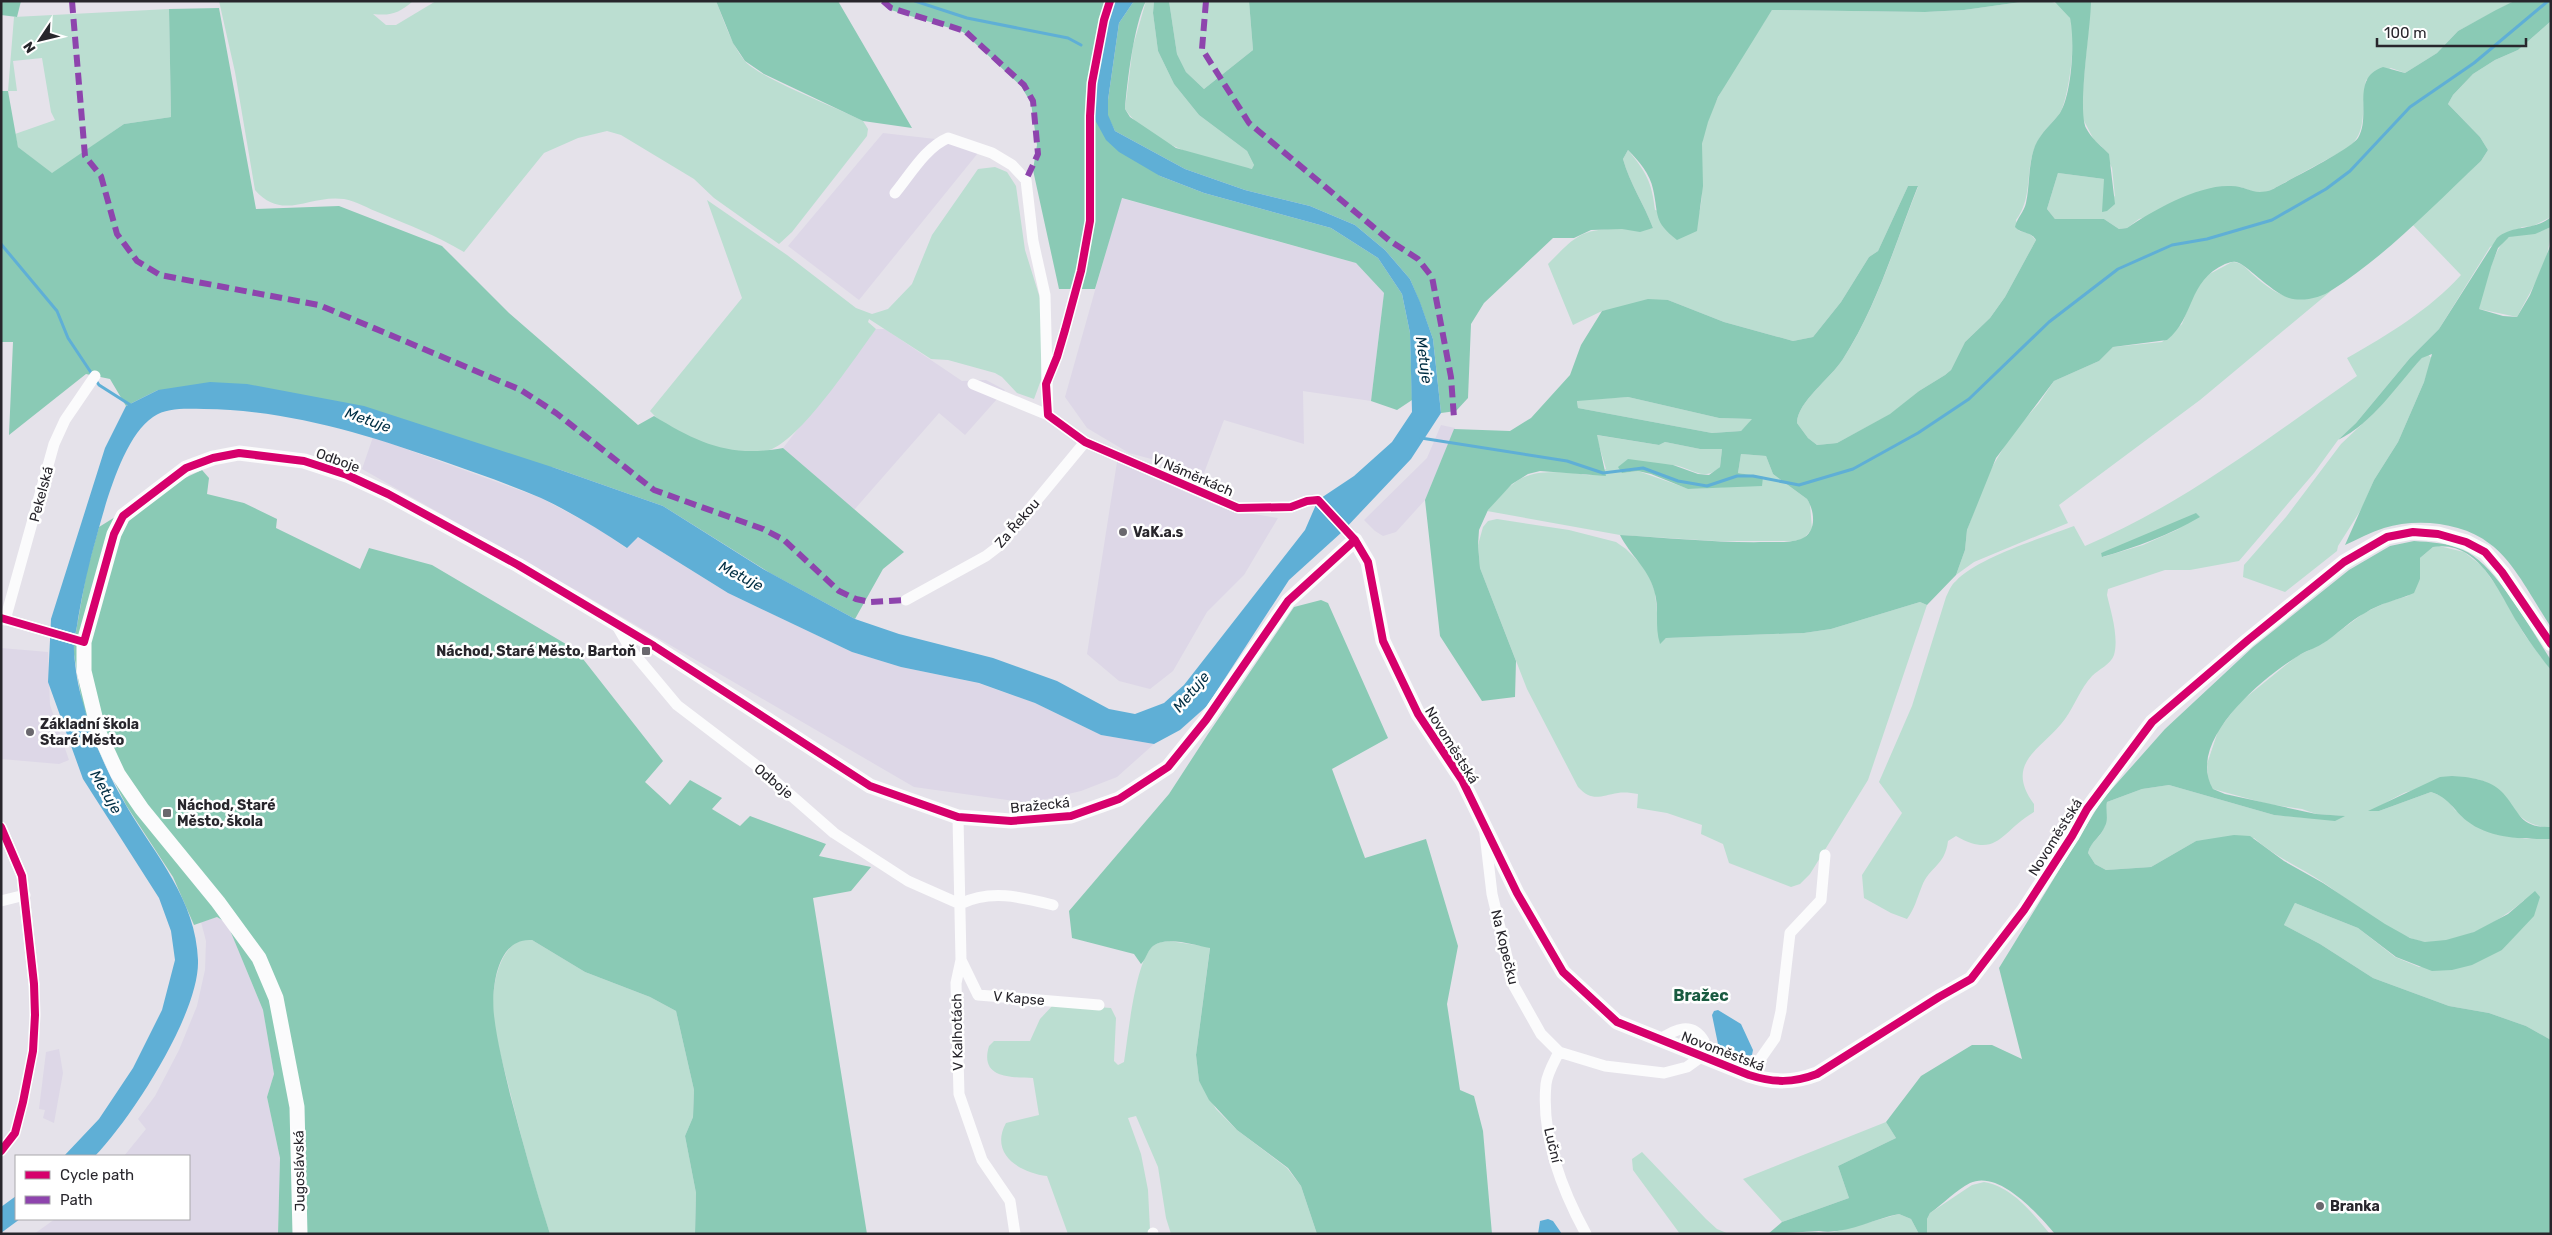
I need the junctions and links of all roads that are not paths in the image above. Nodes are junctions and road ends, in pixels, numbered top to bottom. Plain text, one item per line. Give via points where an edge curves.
1 (895, 193) dead end
2 (95, 376) dead end
3 (973, 384) dead end
4 (1048, 415) junction
5 (1085, 442) junction
6 (1352, 536) junction
7 (906, 600) dead end
8 (3, 619) edge
9 (616, 624) junction
10 (81, 641) junction
11 (2551, 644) edge
12 (654, 646) joint
13 (958, 817) junction
14 (1, 827) edge
15 (1485, 830) junction
16 (1824, 855) dead end
17 (25, 895) junction
18 (1, 901) edge
19 (960, 904) junction
20 (1053, 904) dead end
21 (961, 960) junction
22 (34, 984) dead end
23 (1099, 1005) dead end
24 (1659, 1040) junction
25 (1559, 1052) junction
26 (1701, 1057) junction
27 (1749, 1075) junction
28 (298, 1107) joint
29 (300, 1234) edge
30 (1015, 1234) edge
31 (1586, 1234) edge

1 - 4 street via 926,156 948,138 992,153 1012,165 1026,180 1033,241 1046,295
2 - 8 street, Pekelská via 65,420 54,444
3 - 4 street, V Náměrkách
4 - 5 street, V Náměrkách
5 - 6 street, V Náměrkách via 1238,508 1291,507 1318,500
5 - 7 street, Za Řekou via 999,546
6 - 13 street, Bražecká via 1288,600 1206,720 1168,767 1119,799 1071,816 1011,822
6 - 15 street, Novoměstská via 1368,562 1384,642 1418,714 1462,780
8 - 10 street
9 - 10 street, Odboje via 518,565 347,475 304,461 239,452 186,468 124,516 114,534
9 - 12 street, Odboje
9 - 19 street, Odboje via 631,650 677,705 761,769 834,832 908,881
10 - 28 street, Odboje via 90,703 99,733 118,774 259,958 276,998
11 - 27 street, Novoměstská via 2502,572 2484,552 2466,542 2438,534 2413,532 2387,537 2344,562 2152,722 2087,809 2024,910 1972,979 1818,1074 1786,1082 1767,1081
12 - 13 street, Bražecká via 870,786
13 - 19 street, V Kalhotách
14 - 17 street via 22,876
15 - 24 street, Novoměstská via 1563,972 1618,1022
15 - 25 street, Na Kopečku via 1492,894 1514,986 1541,1034
16 - 27 street, Novoměstská via 1821,900 1790,933 1775,1038
17 - 18 street
17 - 22 street
19 - 20 street via 973,898 1002,894
19 - 21 street, V Kalhotách
21 - 23 street, V Kapse via 978,995
21 - 30 street, V Kalhotách via 956,983 959,1094 982,1160 1010,1201
24 - 26 street, Novoměstská
24 - 26 street via 1675,1030 1693,1030 1704,1041
25 - 26 street, Na Kopečku via 1605,1066 1664,1073 1687,1067
25 - 31 street, Luční via 1546,1082 1545,1108 1552,1151
26 - 27 street, Novoměstská
28 - 29 street, Jugoslávská

